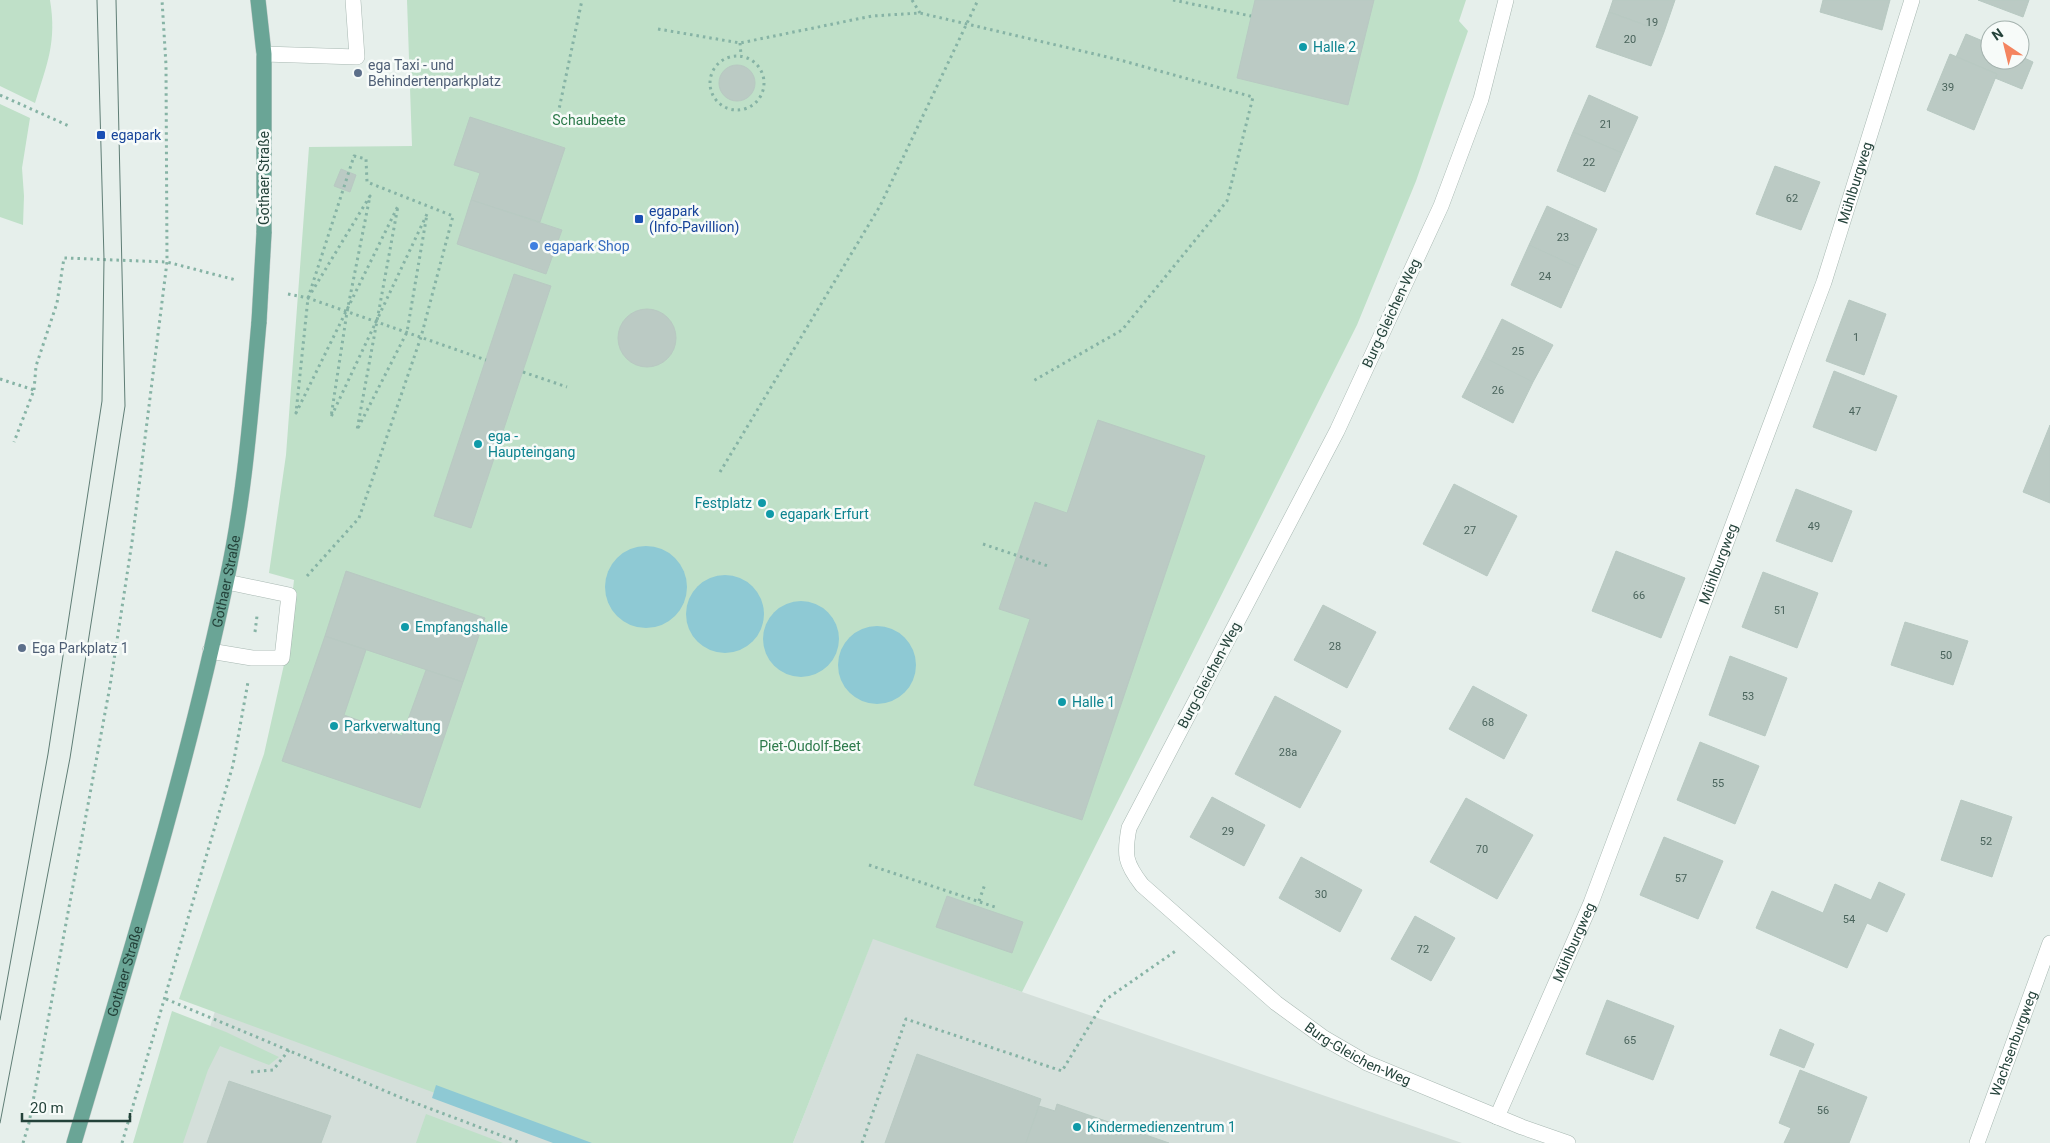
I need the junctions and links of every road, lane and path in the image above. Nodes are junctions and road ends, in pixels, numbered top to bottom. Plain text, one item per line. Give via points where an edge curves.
1 (162, 0) edge
2 (258, 0) edge
3 (353, 0) edge
4 (582, 0) edge
5 (912, 0) edge
6 (978, 0) edge
7 (1173, 0) edge
8 (1506, 0) edge
9 (1912, 0) edge
10 (920, 13) junction
11 (1252, 16) dead end
12 (968, 24) junction
13 (658, 29) dead end
14 (740, 43) junction
15 (264, 54) junction
16 (741, 55) junction
17 (0, 95) edge
18 (558, 114) dead end
19 (69, 126) dead end
20 (167, 262) junction
21 (241, 281) dead end
22 (287, 294) dead end
23 (308, 298) junction
24 (347, 312) junction
25 (376, 322) junction
26 (408, 332) junction
27 (421, 338) junction
28 (486, 360) dead end
29 (523, 372) dead end
30 (0, 379) edge
31 (1033, 381) dead end
32 (567, 387) dead end
33 (34, 390) junction
34 (14, 442) dead end
35 (720, 472) dead end
36 (983, 544) dead end
37 (1048, 566) dead end
38 (227, 582) junction
39 (260, 588) junction
40 (288, 595) junction
41 (210, 651) junction
42 (252, 658) junction
43 (869, 865) dead end
44 (985, 884) dead end
45 (979, 901) junction
46 (995, 907) dead end
47 (1199, 935) junction
48 (2050, 943) edge
49 (166, 999) junction
50 (289, 1050) junction
51 (251, 1072) dead end
52 (1497, 1116) junction
53 (23, 1143) edge
54 (74, 1143) edge
55 (122, 1143) edge
56 (521, 1143) edge
57 (862, 1143) edge
58 (1568, 1143) edge
59 (1977, 1143) edge

1 - 20 path via 166,65
2 - 15 main road, Gothaer Straße
3 - 15 street via 357,57
4 - 18 path
5 - 10 path
6 - 12 path
7 - 11 path
8 - 47 street, Burg-Gleichen-Weg via 1481,99 1441,206 1337,431 1129,828 1124,852 1130,870 1142,885
9 - 52 street, Mühlburgweg via 1824,282 1591,903
10 - 12 path
10 - 14 path via 872,16
12 - 31 path via 1120,60 1253,97 1227,201 1122,330
12 - 35 path via 880,206
13 - 14 path
14 - 16 path
15 - 38 main road, Gothaer Straße, bridge via 264,233 259,322 248,453
16 - 16 path via 761,69 764,87 755,104 736,110 719,104 713,97 710,78 720,62
17 - 19 path
20 - 21 path
20 - 33 path via 64,258 57,303 36,366
20 - 53 path via 132,542 110,686
22 - 23 path
23 - 24 path
23 - 24 path via 296,413
23 - 24 path via 370,196
23 - 27 path via 354,156 366,159 367,182 453,216
24 - 25 path
24 - 25 path via 331,418
24 - 25 path via 398,206
25 - 26 path
25 - 26 path via 357,430
25 - 26 path via 427,214
26 - 27 path
27 - 28 path
27 - 40 path via 359,518
29 - 32 path
30 - 33 path
33 - 34 path
36 - 37 path
38 - 39 street
38 - 41 main road, Gothaer Straße
39 - 40 street
39 - 42 path
40 - 42 street via 282,658
41 - 42 street
41 - 54 main road, Gothaer Straße via 189,744
42 - 49 path via 233,765
43 - 45 path
44 - 45 path
45 - 46 path
47 - 52 street, Burg-Gleichen-Weg via 1276,1003 1324,1038 1367,1063
47 - 57 path via 1105,1000 1062,1071 906,1019
48 - 59 street, Wachsenburgweg
49 - 50 path
49 - 55 path
50 - 51 path via 273,1070
50 - 56 path via 402,1098
52 - 58 street, Burg-Gleichen-Weg

